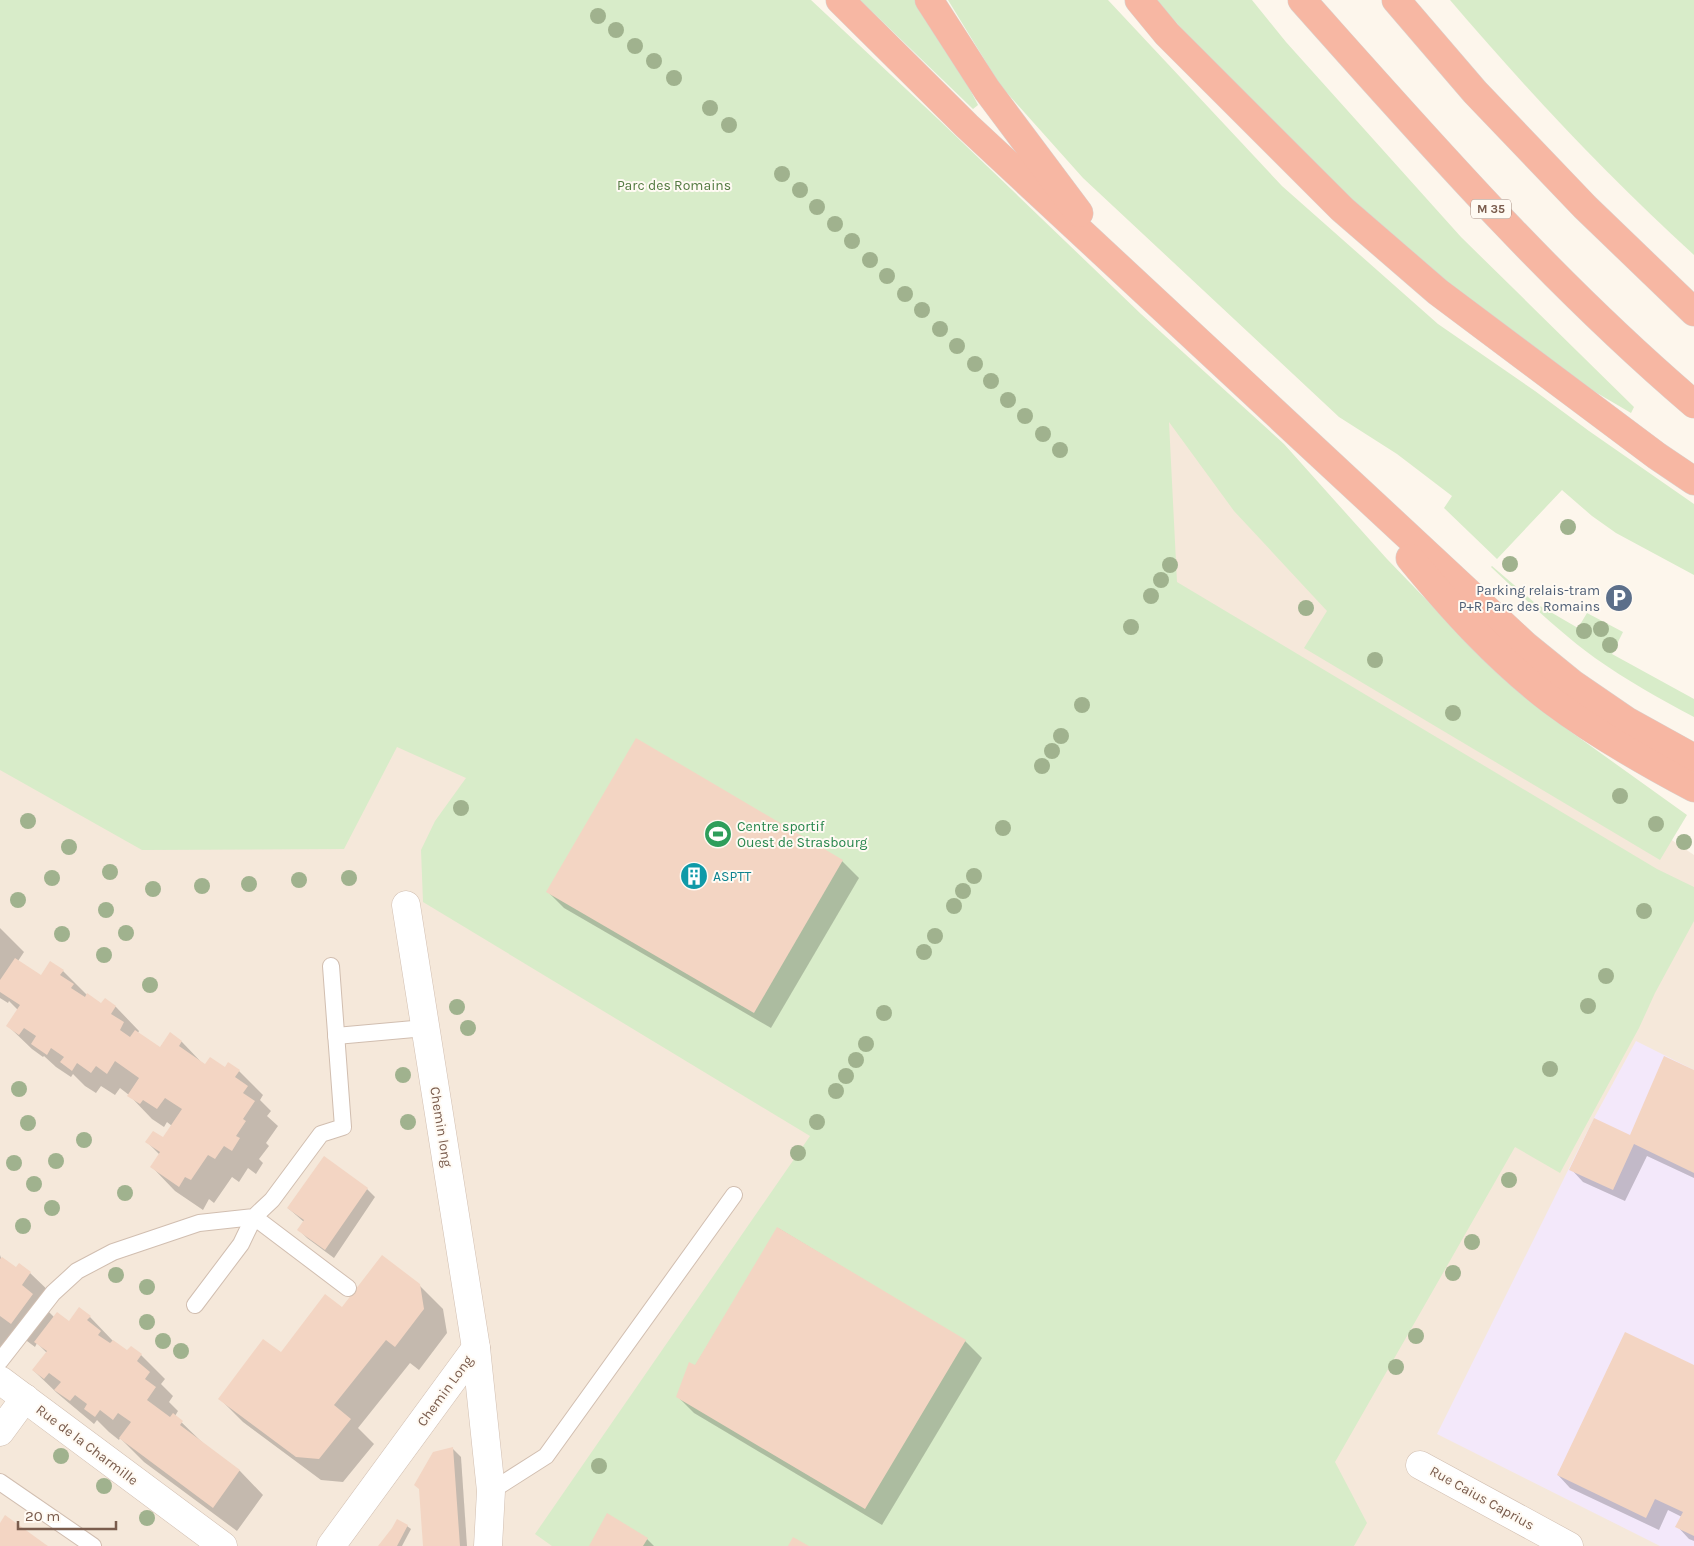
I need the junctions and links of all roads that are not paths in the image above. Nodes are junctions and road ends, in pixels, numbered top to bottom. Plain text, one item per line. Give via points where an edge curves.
1 (840, 0) edge
2 (929, 0) edge
3 (1139, 0) edge
4 (1302, 0) edge
5 (1396, 0) edge
6 (1121, 269) junction
7 (1694, 312) edge
8 (1694, 404) edge
9 (1339, 473) junction
10 (1694, 481) edge
11 (1694, 758) edge
12 (1647, 764) junction
13 (1694, 788) edge
14 (1694, 797) edge
15 (406, 906) dead end
16 (331, 966) dead end
17 (425, 1028) junction
18 (336, 1036) junction
19 (734, 1195) dead end
20 (254, 1217) junction
21 (348, 1288) dead end
22 (195, 1306) dead end
23 (476, 1348) junction
24 (0, 1361) edge
25 (0, 1380) edge
26 (24, 1398) junction
27 (0, 1432) edge
28 (1420, 1465) dead end
29 (2, 1487) edge
30 (491, 1491) junction
31 (93, 1546) edge
32 (223, 1546) edge
33 (332, 1546) edge
34 (488, 1546) edge
35 (1569, 1546) edge

1 - 6 highway via 967,126
2 - 6 highway via 987,90
3 - 10 highway via 1167,34 1342,209 1438,292
4 - 8 highway, M 35 via 1532,252
5 - 7 highway via 1476,92 1584,207
6 - 9 highway
9 - 11 highway via 1525,645 1566,678 1627,721
9 - 12 highway via 1452,609 1502,658 1551,700
12 - 13 highway
12 - 14 lane
15 - 17 street, Chemin long
16 - 18 lane
17 - 18 lane
17 - 23 street, Chemin long
18 - 20 lane via 343,1127 321,1134 272,1200
19 - 30 lane via 546,1456
20 - 21 lane
20 - 22 lane via 240,1244
20 - 24 lane via 199,1223 113,1252 77,1271 53,1293
23 - 30 street, Chemin Long
23 - 33 street, Chemin Long
25 - 26 street, Rue de la Charmille
26 - 27 street
26 - 32 street, Rue de la Charmille
28 - 35 street, Rue Caius Caprius
29 - 31 lane
30 - 34 street, Chemin Long

